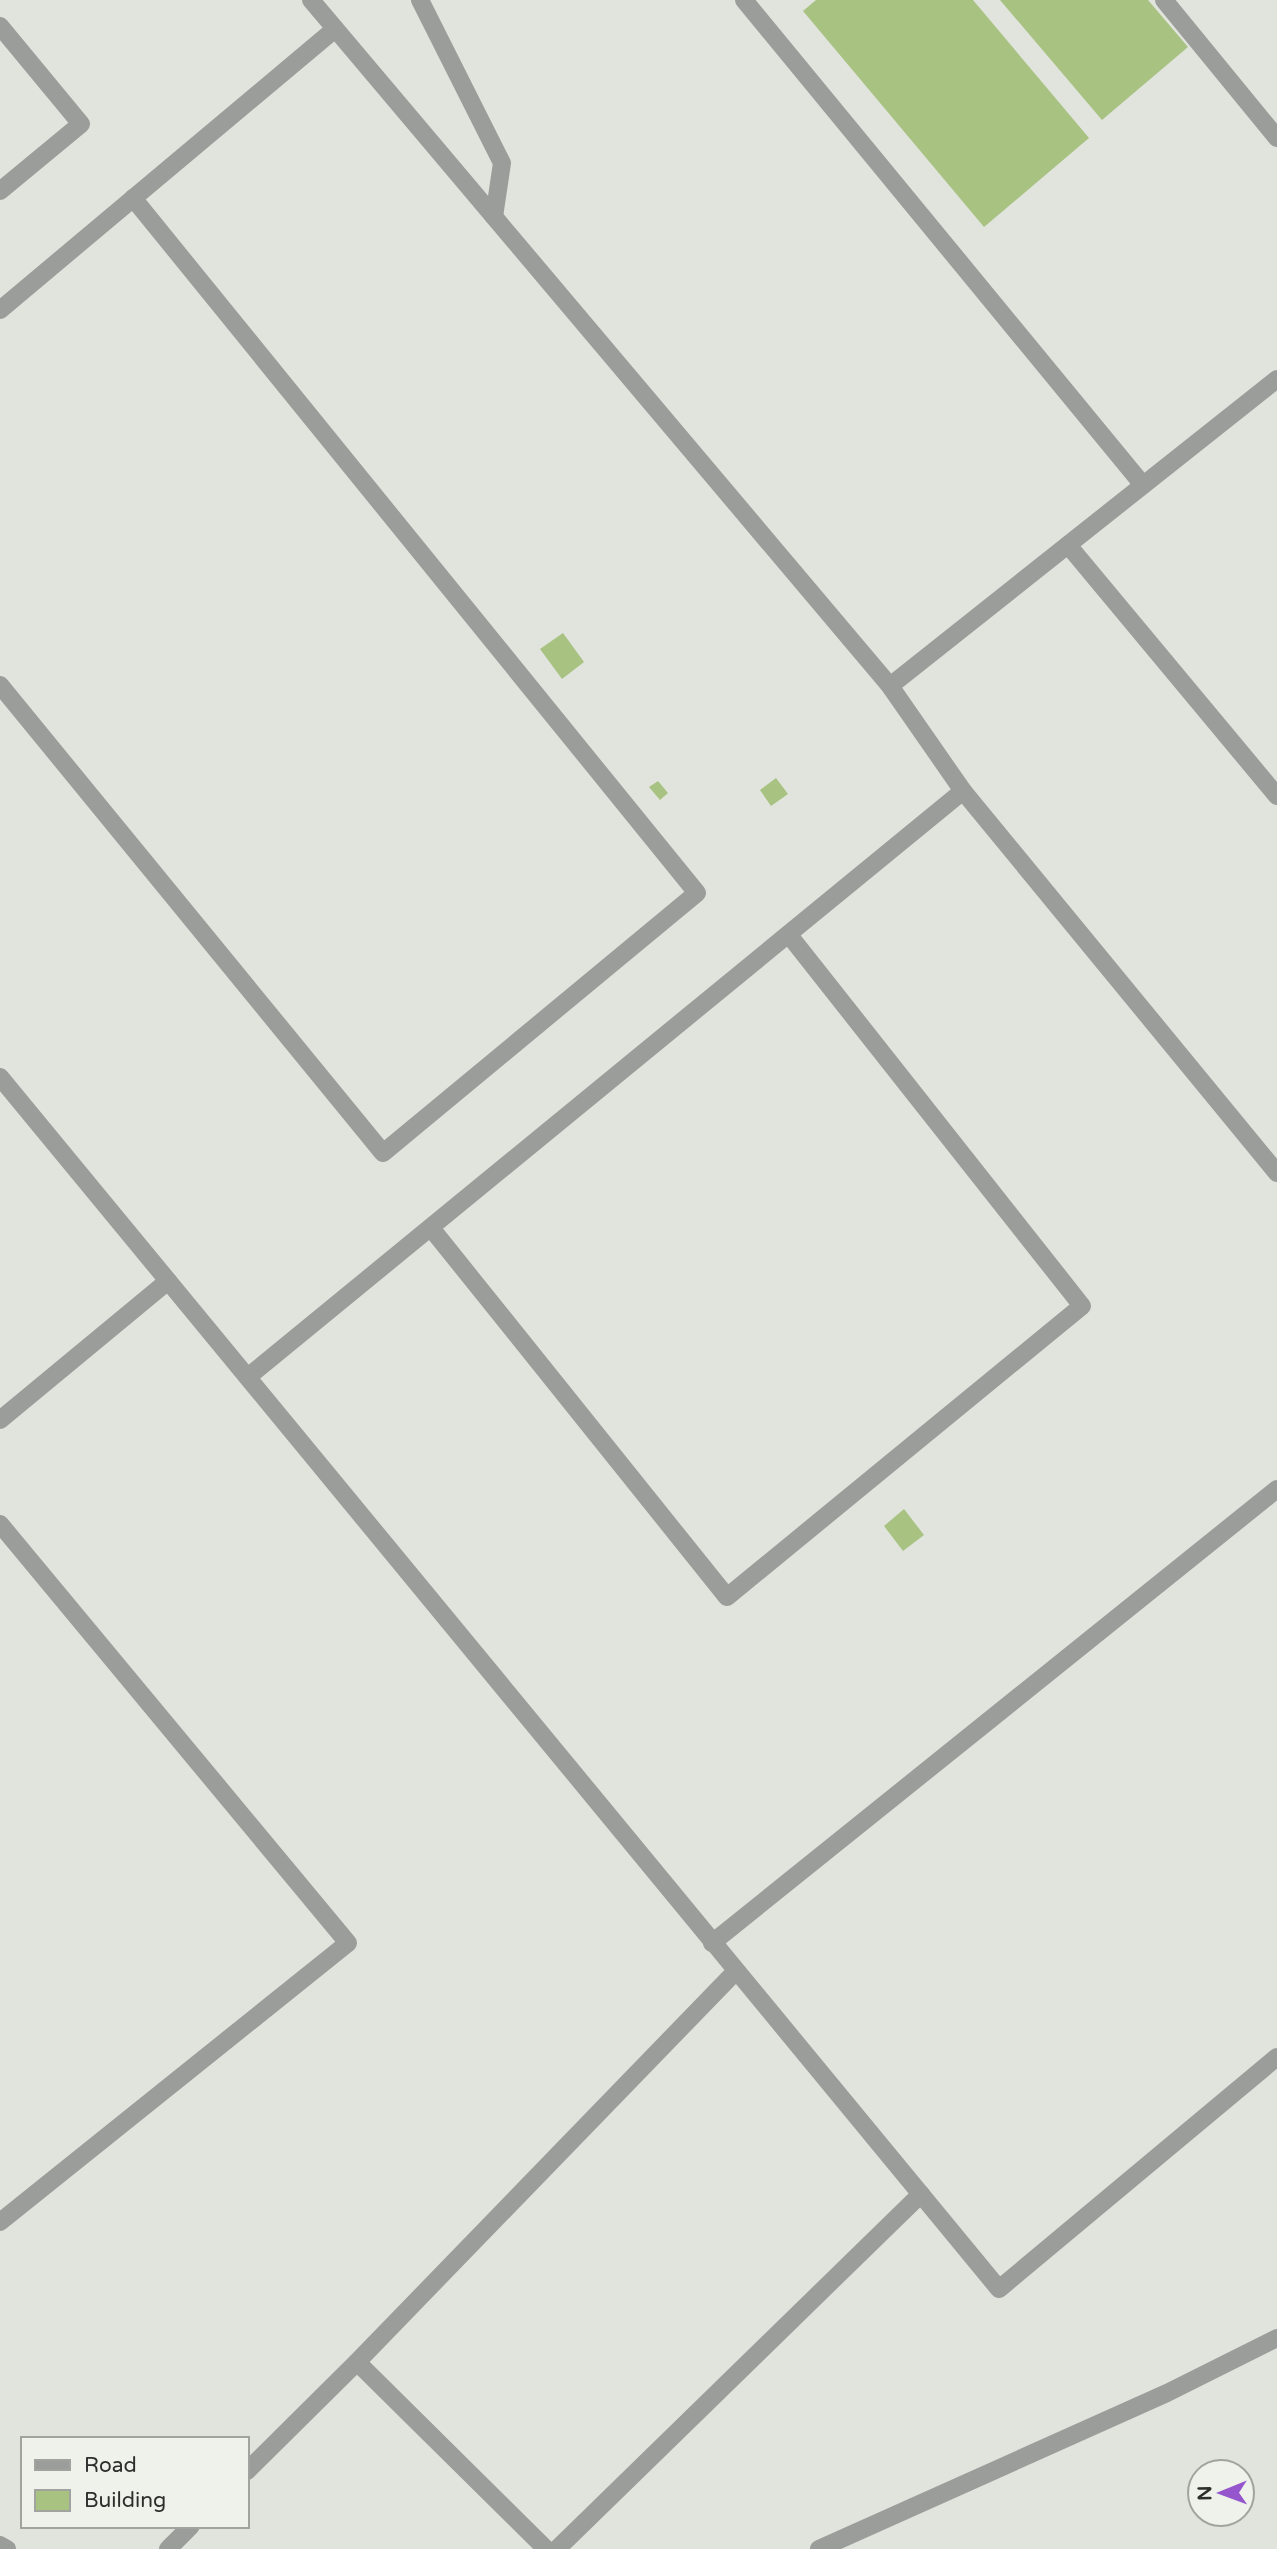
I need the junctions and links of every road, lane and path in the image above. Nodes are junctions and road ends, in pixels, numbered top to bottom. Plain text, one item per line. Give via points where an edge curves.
1 (311, 0) edge
2 (420, 0) edge
3 (744, 0) edge
4 (1164, 0) edge
5 (0, 26) edge
6 (335, 29) junction
7 (1277, 138) edge
8 (0, 191) edge
9 (133, 198) junction
10 (494, 217) junction
11 (0, 310) edge
12 (1277, 379) edge
13 (1143, 485) junction
14 (1068, 545) junction
15 (0, 684) edge
16 (890, 686) junction
17 (963, 791) junction
18 (1277, 796) edge
19 (789, 935) junction
20 (0, 1077) edge
21 (1277, 1173) edge
22 (431, 1228) junction
23 (169, 1281) junction
24 (249, 1376) junction
25 (0, 1420) edge
26 (1277, 1489) edge
27 (0, 1524) edge
28 (712, 1943) junction
29 (736, 1971) junction
30 (1277, 2057) edge
31 (921, 2194) junction
32 (0, 2222) edge
33 (1277, 2338) edge
34 (357, 2362) junction
35 (248, 2470) edge
36 (189, 2528) edge
37 (0, 2545) edge
38 (7, 2549) edge
39 (168, 2549) edge
40 (546, 2549) edge
41 (557, 2549) edge
42 (819, 2549) edge

1 - 6 street
2 - 10 street via 502,163
3 - 13 street
4 - 7 street
5 - 8 street via 80,124
6 - 9 street
6 - 10 street
9 - 11 street
9 - 15 street via 697,893 383,1153
10 - 16 street
12 - 13 street
13 - 14 street
14 - 16 street
14 - 18 street
16 - 17 street
17 - 19 street
17 - 21 street
19 - 22 street
19 - 22 street via 1082,1306 727,1597
20 - 23 street
22 - 24 street
23 - 24 street
23 - 25 street
24 - 28 street
26 - 28 street
27 - 32 street via 348,1943
28 - 29 street
29 - 31 street
29 - 34 street
30 - 31 street via 999,2289
31 - 41 street
33 - 42 street via 1167,2393
34 - 35 street
34 - 40 street
36 - 39 street
37 - 38 street

